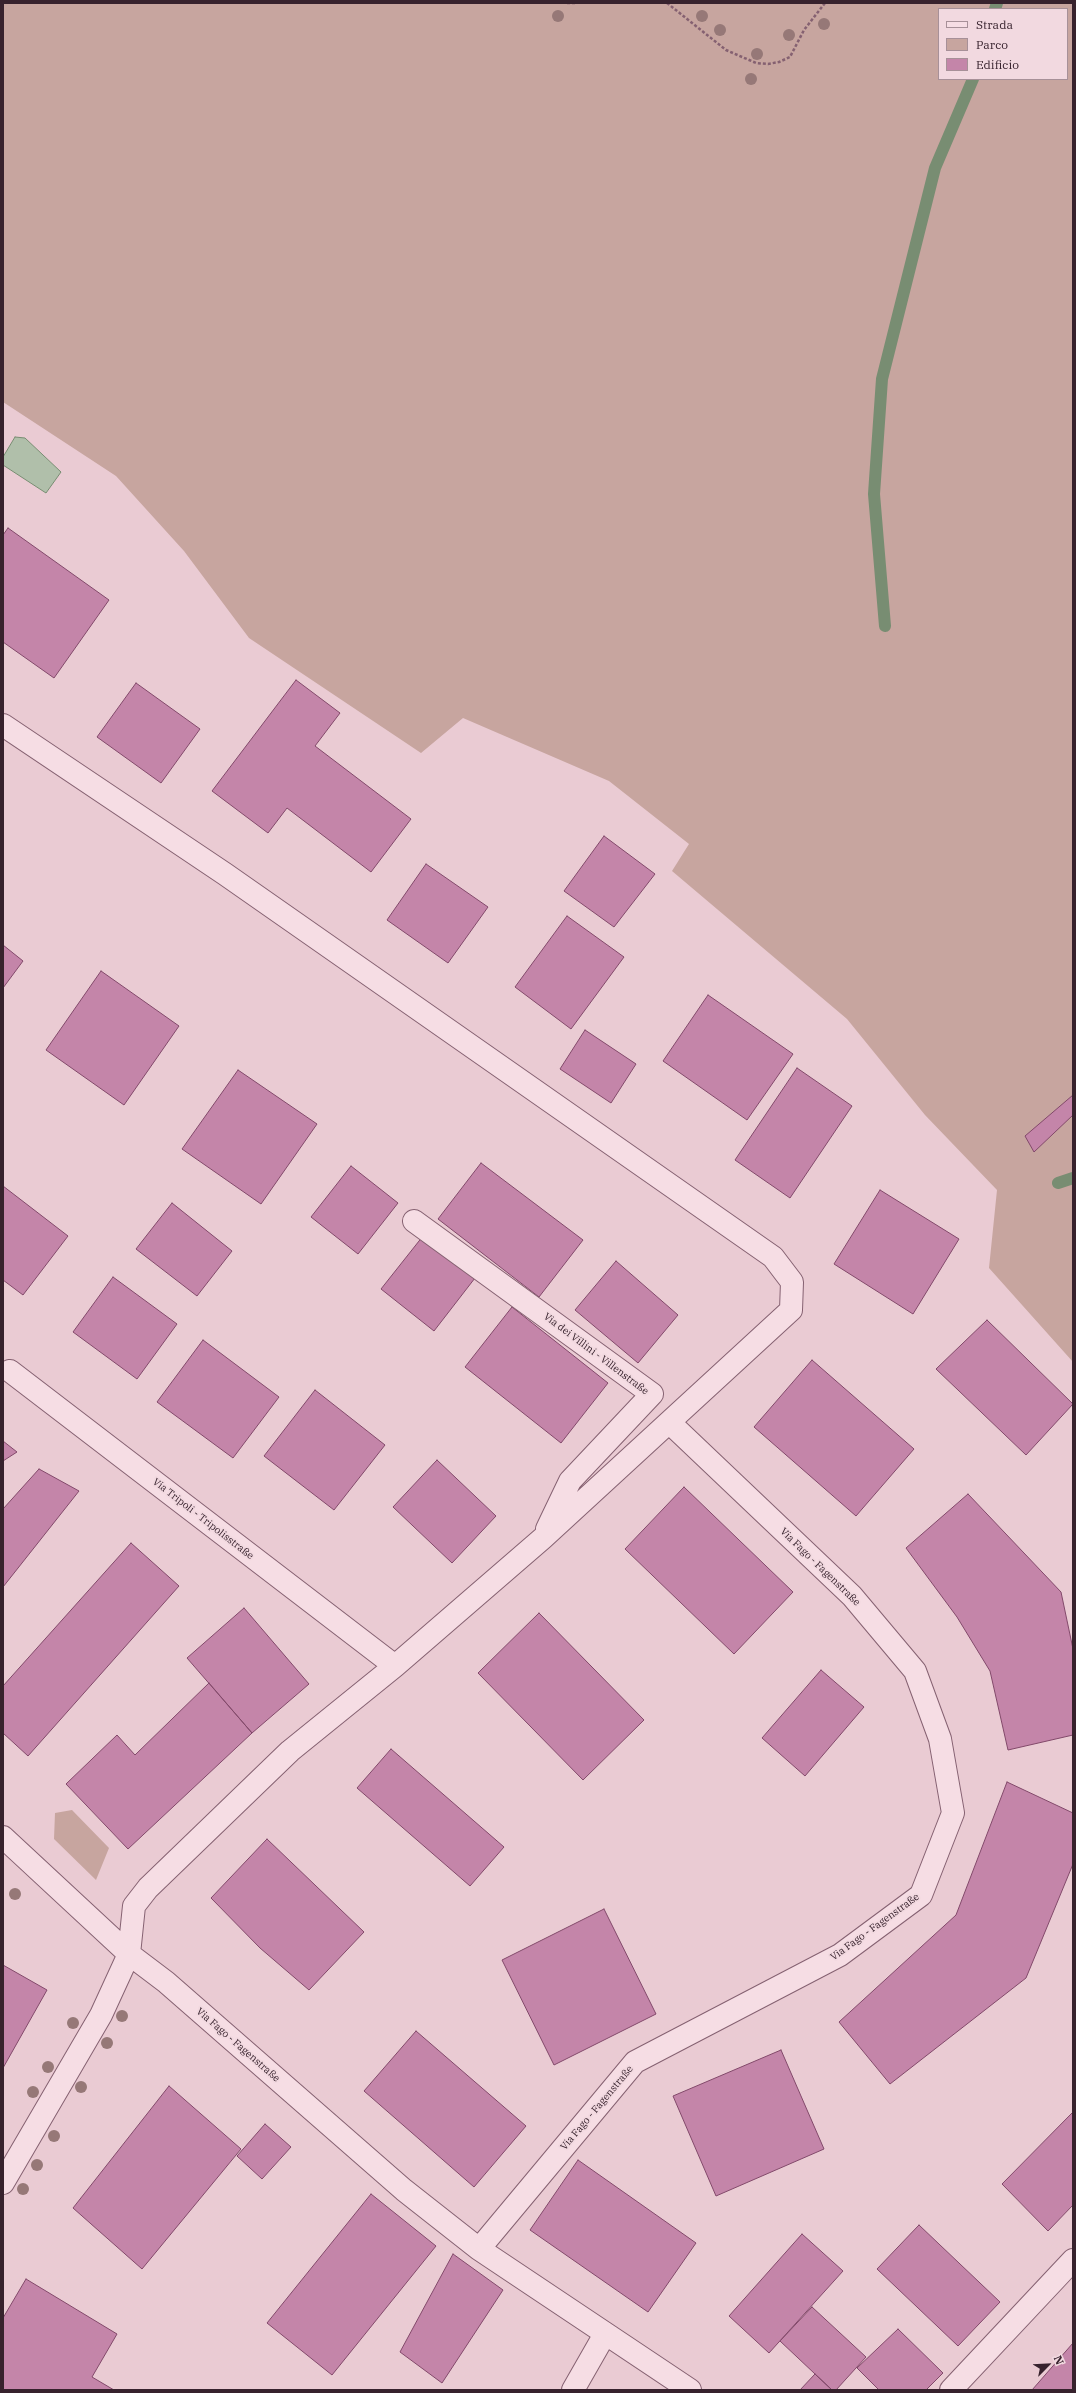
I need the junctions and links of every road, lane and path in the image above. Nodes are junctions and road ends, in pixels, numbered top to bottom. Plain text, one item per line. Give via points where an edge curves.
1 (566, 3) edge
2 (575, 3) edge
3 (667, 3) edge
4 (825, 3) edge
5 (3, 725) edge
6 (414, 1221) dead end
7 (10, 1370) dead end
8 (670, 1423) junction
9 (543, 1538) junction
10 (395, 1666) junction
11 (3, 1837) edge
12 (129, 1954) junction
13 (3, 2183) edge
14 (479, 2249) junction
15 (1073, 2260) edge
16 (605, 2334) junction
17 (573, 2390) edge
18 (690, 2390) edge
19 (951, 2390) edge

1 - 2 path
3 - 4 path via 726,50 756,63 768,64 790,57 804,30
5 - 8 street via 232,878 773,1257 792,1282 791,1310
6 - 9 street, Via dei Villini - Villenstraße via 652,1394 570,1481
7 - 10 street, Via Tripoli - Tripolisstraße
8 - 9 street
8 - 14 street, Via Fago - Fagenstraße via 852,1596 915,1671 940,1739 953,1813 921,1895 840,1955 635,2062
9 - 10 street
10 - 12 street via 290,1751 148,1888 134,1906
11 - 12 street, Via Fago - Fagenstraße
12 - 13 street via 101,2015
12 - 14 street, Via Fago - Fagenstraße via 166,1982 404,2190
14 - 16 street, Via Fago - Fagenstraße
15 - 19 street
16 - 17 street
16 - 18 street, Via Fago - Fagenstraße

